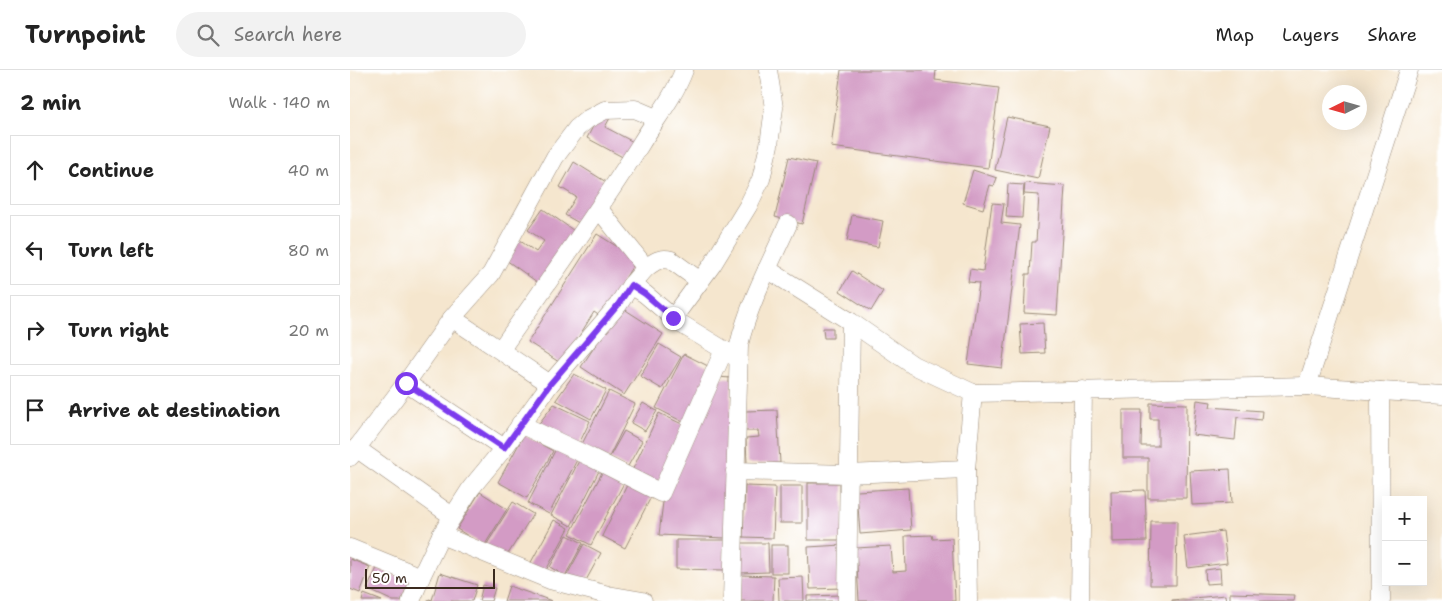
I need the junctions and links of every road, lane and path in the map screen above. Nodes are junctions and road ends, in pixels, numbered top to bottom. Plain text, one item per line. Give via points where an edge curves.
1 (684, 70) edge
2 (768, 70) edge
3 (1409, 70) edge
4 (656, 118) junction
5 (599, 209) junction
6 (788, 224) dead end
7 (646, 268) junction
8 (767, 270) junction
9 (700, 281) junction
10 (631, 285) junction
11 (452, 318) junction
12 (673, 318) junction
13 (851, 322) junction
14 (501, 349) junction
15 (730, 354) junction
16 (406, 383) junction
17 (550, 384) junction
18 (1307, 386) junction
19 (1082, 390) junction
20 (1380, 391) junction
21 (973, 393) junction
22 (1442, 395) edge
23 (520, 424) junction
24 (504, 448) junction
25 (353, 453) edge
26 (966, 469) junction
27 (735, 472) junction
28 (848, 474) junction
29 (452, 516) junction
30 (441, 535) junction
31 (350, 548) edge
32 (421, 576) junction
33 (610, 598) edge
34 (411, 601) edge
35 (643, 601) edge
36 (732, 601) edge
37 (847, 601) edge
38 (968, 601) edge
39 (1080, 601) edge
40 (1381, 601) edge

1 - 4 street via 675,92
2 - 9 street via 774,108 761,179 748,206
3 - 18 street
4 - 5 street
4 - 11 street via 635,109 605,110 577,128 555,158 491,274
5 - 7 street
5 - 14 street
6 - 8 street
7 - 9 street via 667,259
7 - 10 street
8 - 13 street
8 - 15 street
9 - 12 street
10 - 12 street
10 - 17 street via 618,305
11 - 14 street
11 - 16 street
12 - 15 street
13 - 21 street via 913,365
13 - 28 street
14 - 17 street
15 - 23 street via 661,493
15 - 27 street
16 - 24 street
16 - 25 street
17 - 23 street
18 - 19 street
18 - 20 street
19 - 21 street
19 - 39 street
20 - 22 street
20 - 40 street
21 - 26 street
23 - 24 street
24 - 29 street
25 - 29 street
26 - 28 street
26 - 38 street
27 - 28 street
27 - 36 street
28 - 37 street
29 - 30 street
30 - 32 street
30 - 33 street via 550,580
31 - 32 street
32 - 34 street
33 - 35 street

